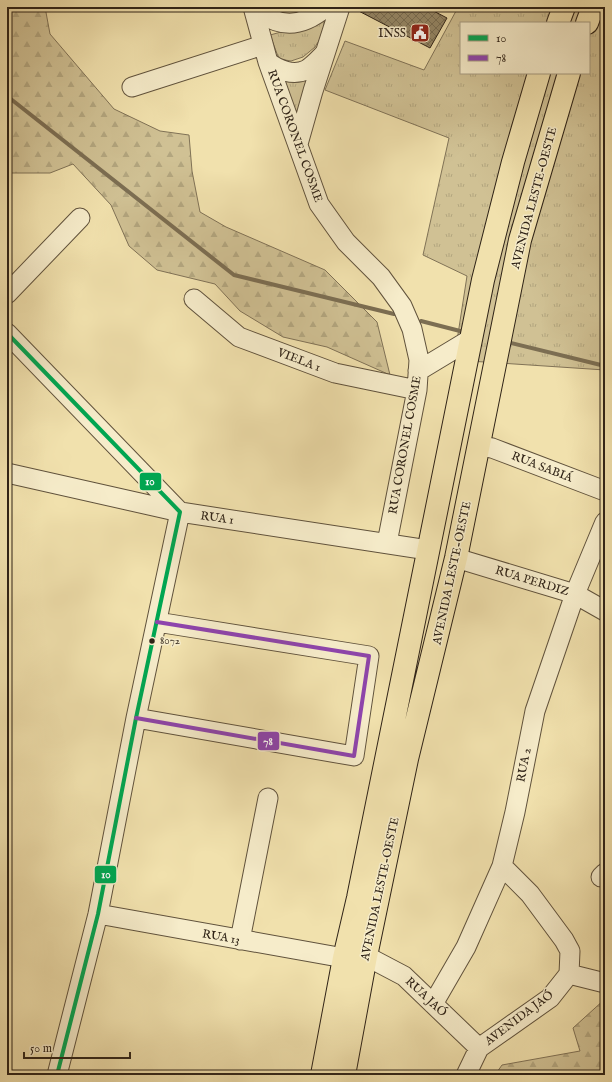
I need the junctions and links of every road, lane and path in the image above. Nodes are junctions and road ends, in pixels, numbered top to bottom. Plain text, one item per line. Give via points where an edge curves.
1 (253, 7) edge
2 (326, 7) edge
3 (340, 7) edge
4 (564, 7) edge
5 (593, 7) edge
6 (558, 22) edge
7 (587, 22) edge
8 (266, 53) junction
9 (325, 53) junction
10 (539, 74) edge
11 (569, 74) edge
12 (132, 87) dead end
13 (523, 130) junction
14 (548, 140) junction
15 (298, 144) junction
16 (513, 162) junction
17 (539, 171) junction
18 (80, 218) dead end
19 (7, 294) edge
20 (194, 299) dead end
21 (7, 333) edge
22 (470, 339) junction
23 (418, 371) junction
24 (417, 390) junction
25 (479, 446) junction
26 (7, 473) edge
27 (605, 491) edge
28 (180, 512) junction
29 (605, 522) edge
30 (387, 543) junction
31 (428, 550) junction
32 (456, 558) junction
33 (575, 594) junction
34 (605, 611) edge
35 (414, 619) junction
36 (158, 622) junction
37 (441, 624) junction
38 (136, 718) junction
39 (268, 798) dead end
40 (502, 866) junction
41 (98, 914) junction
42 (240, 940) junction
43 (366, 956) junction
44 (344, 958) junction
45 (569, 974) junction
46 (605, 984) edge
47 (433, 1004) junction
48 (479, 1048) junction
49 (57, 1075) edge
50 (322, 1075) edge
51 (344, 1075) edge
52 (466, 1075) edge

1 - 2 street via 274,22 292,24 313,18
1 - 8 street, RUA CORONEL COSME
3 - 9 street
4 - 6 main road
5 - 7 main road
8 - 9 street via 275,68 290,72 306,70
8 - 12 street
8 - 15 street, RUA CORONEL COSME
9 - 15 street
10 - 13 main road, AVENIDA LESTE-OESTE
11 - 14 main road, AVENIDA LESTE-OESTE
13 - 14 main road via 527,141 532,145 539,146
13 - 16 main road, AVENIDA LESTE-OESTE
14 - 17 main road, AVENIDA LESTE-OESTE
15 - 23 street, RUA CORONEL COSME via 319,204 346,242 381,277 402,306 412,329 419,360
16 - 17 main road via 530,164
16 - 22 main road, AVENIDA LESTE-OESTE via 491,244
17 - 25 main road, AVENIDA LESTE-OESTE via 520,240
18 - 19 street
20 - 24 street, VIELA 1 via 239,337 335,373
21 - 28 street
22 - 23 street
22 - 31 main road, AVENIDA LESTE-OESTE
23 - 24 street, RUA CORONEL COSME
24 - 30 street, RUA CORONEL COSME
25 - 27 street, RUA SABIÁ via 492,448
25 - 32 main road, AVENIDA LESTE-OESTE
26 - 28 street, RUA 1
28 - 30 street, RUA 1
28 - 36 street
29 - 33 street, RUA 2
30 - 31 street, RUA 1
31 - 35 main road, AVENIDA LESTE-OESTE
32 - 33 street, RUA PERDIZ
32 - 37 main road, AVENIDA LESTE-OESTE
33 - 34 street, RUA PERDIZ
33 - 40 street, RUA 2 via 535,711
35 - 37 main road
35 - 44 main road, AVENIDA LESTE-OESTE
36 - 38 street
36 - 38 street via 369,656 354,756
37 - 43 main road, AVENIDA LESTE-OESTE via 407,759
38 - 41 street
39 - 42 street
40 - 45 street via 530,894 564,940 570,951
40 - 47 street, RUA 2 via 466,947
41 - 42 street, RUA 13
41 - 49 street
42 - 44 street, RUA 13
43 - 47 street, RUA JAÓ via 404,976
43 - 51 main road, AVENIDA LESTE-OESTE
44 - 50 main road, AVENIDA LESTE-OESTE
45 - 46 street
45 - 48 street, AVENIDA JAÓ via 550,998
47 - 48 street, RUA JAÓ
48 - 52 street, AVENIDA JAÓ

